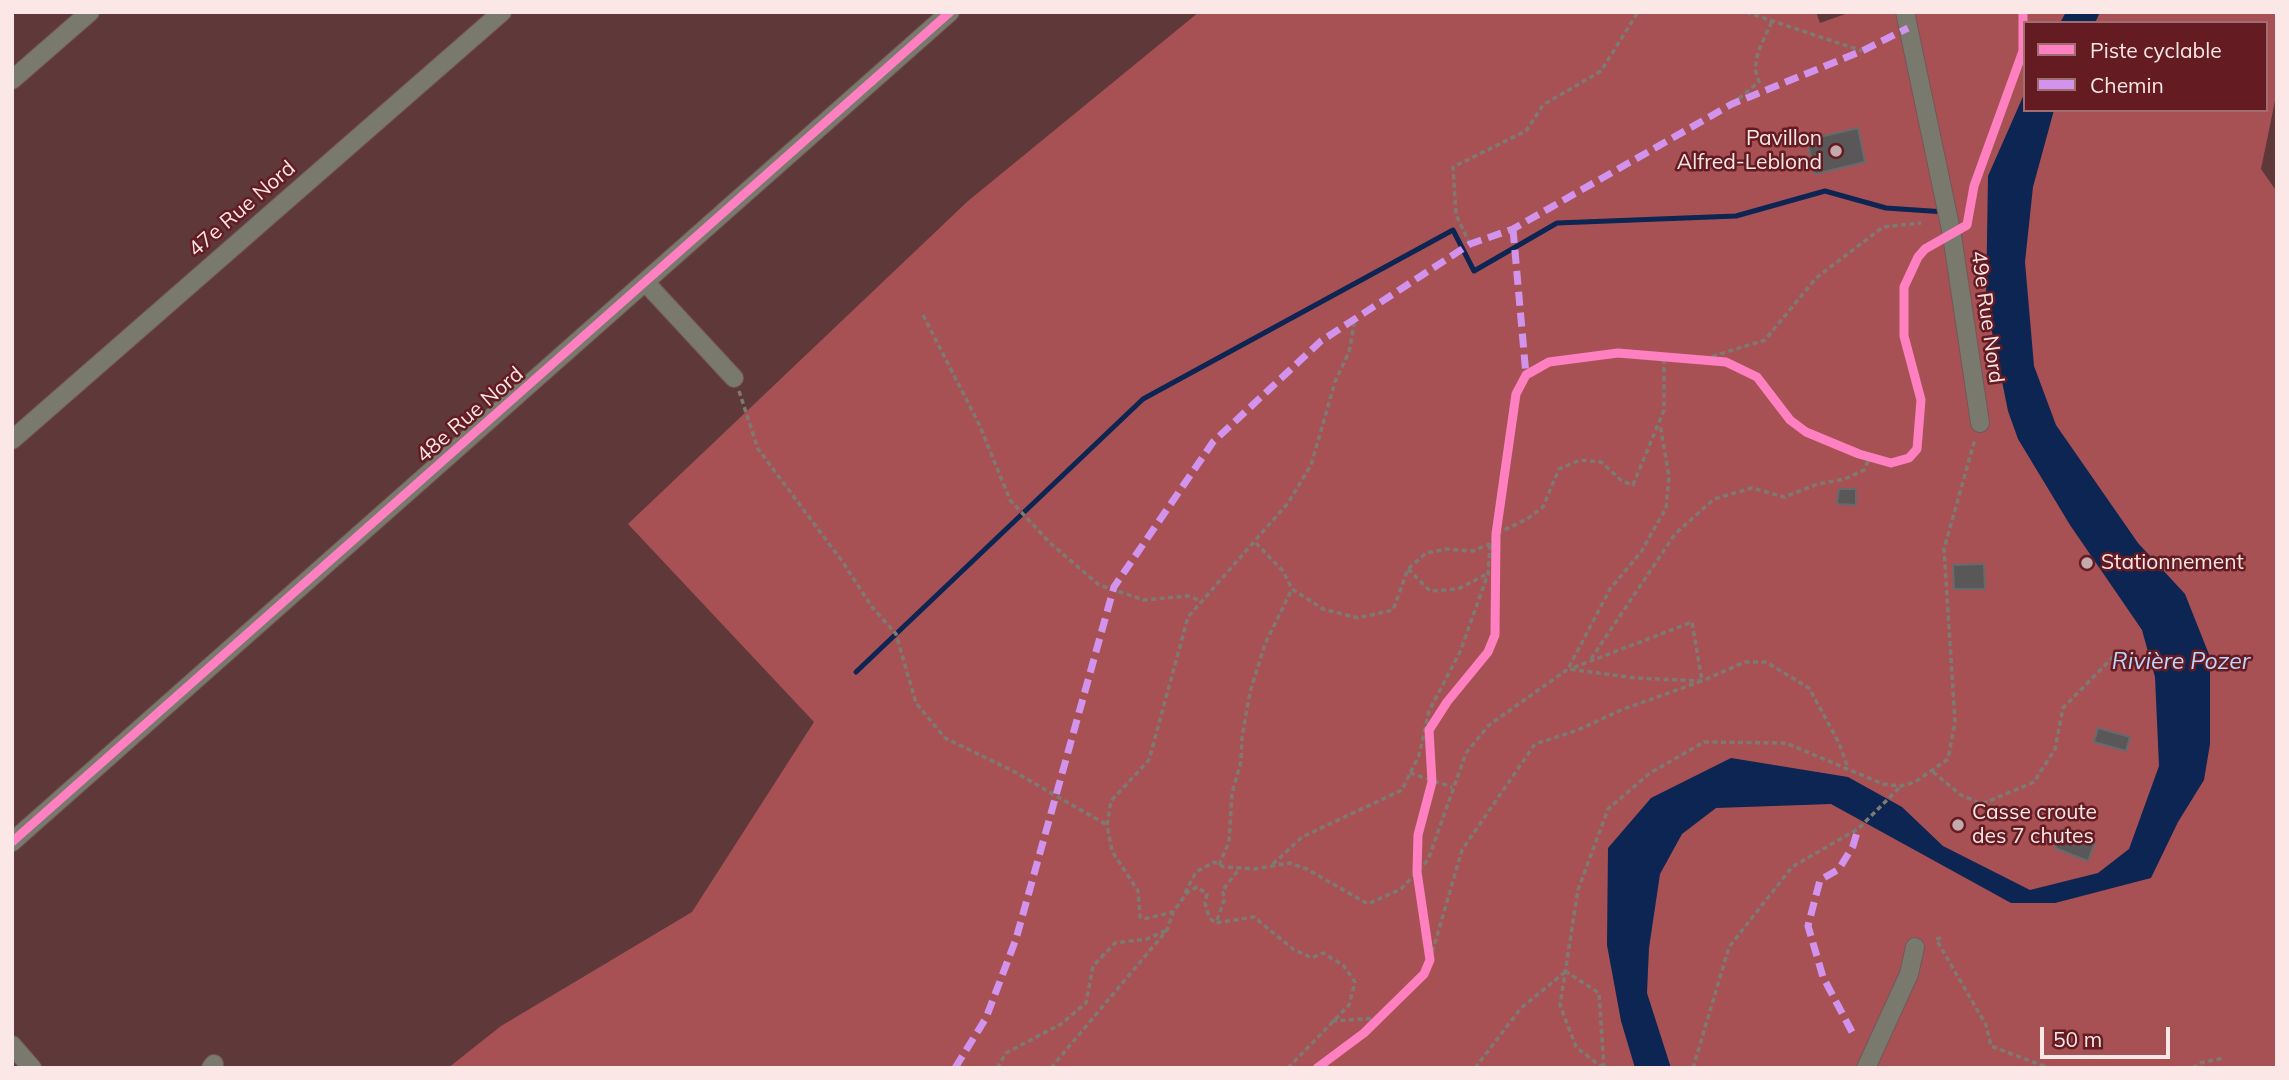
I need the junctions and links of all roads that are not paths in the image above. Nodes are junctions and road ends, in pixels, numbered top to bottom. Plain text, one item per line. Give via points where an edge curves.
1 (90, 12) edge
2 (502, 12) edge
3 (950, 12) edge
4 (1905, 12) edge
5 (12, 80) edge
6 (646, 283) junction
7 (734, 378) road end
8 (1980, 423) road end
9 (12, 440) edge
10 (12, 842) edge
11 (1916, 947) dead end
12 (12, 1045) edge
13 (32, 1068) edge
14 (1866, 1068) edge

1 - 5 street
2 - 9 street, 47e Rue Nord
3 - 6 street, 48e Rue Nord
4 - 8 street, 49e Rue Nord via 1952,235
6 - 7 street
6 - 10 street, 48e Rue Nord
11 - 14 street via 1909,974
12 - 13 street

